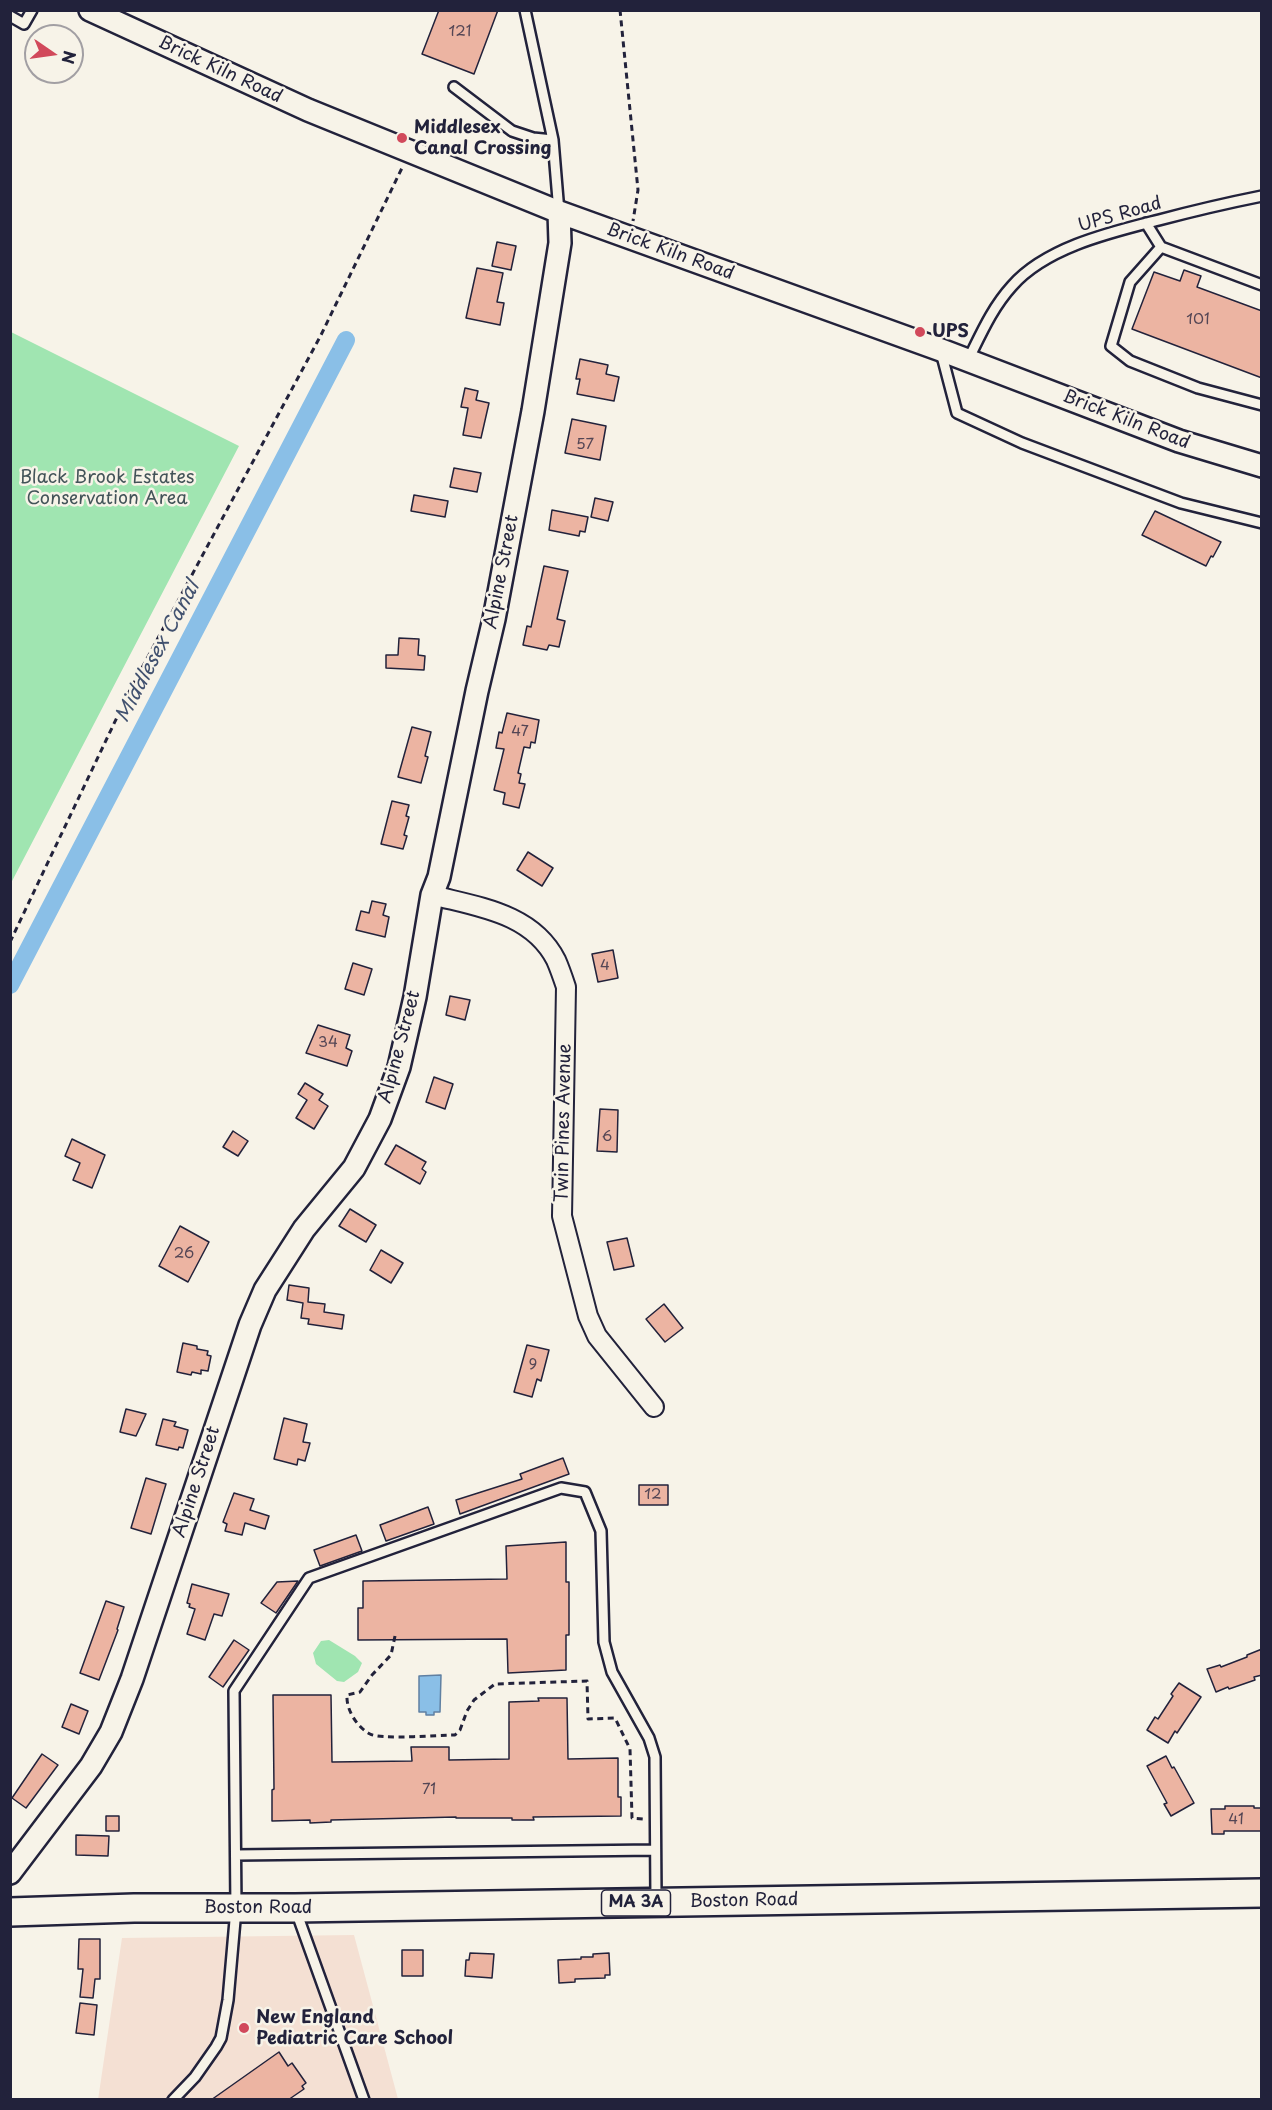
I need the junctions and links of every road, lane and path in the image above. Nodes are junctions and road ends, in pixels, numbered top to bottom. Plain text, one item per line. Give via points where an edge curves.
1 (32, 10) edge
2 (90, 10) edge
3 (525, 10) edge
4 (620, 10) edge
5 (10, 15) edge
6 (454, 87) dead end
7 (553, 140) junction
8 (409, 152) junction
9 (1262, 196) edge
10 (559, 212) junction
11 (1146, 223) junction
12 (630, 237) junction
13 (1161, 247) junction
14 (1262, 285) edge
15 (940, 350) junction
16 (968, 360) junction
17 (1262, 405) edge
18 (1262, 466) edge
19 (1262, 523) edge
20 (432, 895) junction
21 (10, 942) edge
22 (654, 1407) dead end
23 (395, 1636) dead end
24 (655, 1819) junction
25 (655, 1850) junction
26 (236, 1855) junction
27 (10, 1873) edge
28 (1262, 1893) edge
29 (656, 1902) junction
30 (236, 1908) junction
31 (295, 1908) junction
32 (10, 1912) edge
33 (173, 2100) edge
34 (364, 2100) edge

1 - 5 lane via 24,24
2 - 8 street, Brick Kiln Road
3 - 7 lane
4 - 12 path via 638,190
6 - 7 lane via 512,131
7 - 10 lane
8 - 10 street, Brick Kiln Road
8 - 21 path via 321,335 130,690
9 - 11 lane, UPS Road
10 - 12 street, Brick Kiln Road
10 - 20 street, Alpine Street via 560,243 531,423 494,619 439,878
11 - 13 lane
11 - 16 lane, UPS Road via 1076,244 1038,264 1013,284 990,314
12 - 15 street, Brick Kiln Road
13 - 14 lane
13 - 17 lane via 1130,282 1111,346 1130,362 1198,388
15 - 16 street, Brick Kiln Road
15 - 19 lane via 957,413 1022,444 1181,503
16 - 18 street, Brick Kiln Road via 1179,441
20 - 22 street, Twin Pines Avenue via 511,917 536,933 555,959 566,987 562,1216 588,1316 597,1336
20 - 27 street, Alpine Street via 415,997 401,1057 380,1119 354,1168 304,1229 265,1290 233,1372 111,1732 91,1766
23 - 24 path via 391,1655 360,1692 347,1695 349,1710 372,1735 455,1735 474,1700 495,1684 587,1681 588,1719 615,1718 630,1749 632,1818
24 - 25 lane
24 - 26 lane via 655,1757 649,1738 612,1672 603,1642 601,1531 585,1492 561,1488 309,1578 234,1691
25 - 26 lane
25 - 29 lane
26 - 30 lane
28 - 29 main road, Boston Road / MA 3A
29 - 31 main road, Boston Road / MA 3A
30 - 31 main road, Boston Road / MA 3A
30 - 32 main road, Boston Road / MA 3A
30 - 33 lane via 221,2038 195,2078
31 - 34 lane

